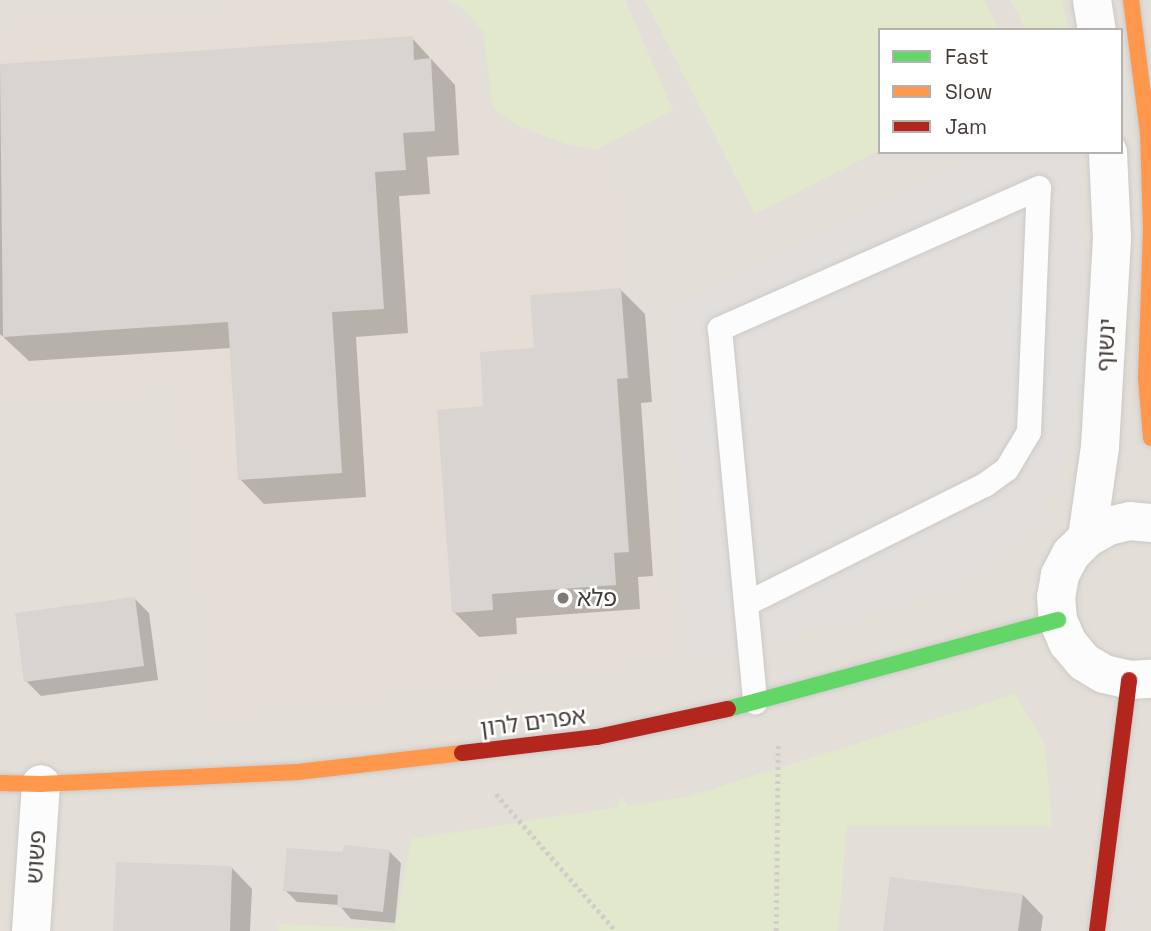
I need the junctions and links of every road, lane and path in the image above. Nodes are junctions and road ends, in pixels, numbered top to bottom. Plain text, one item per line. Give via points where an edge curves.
1 (1092, 0) edge
2 (1131, 0) edge
3 (1097, 28) edge
4 (1108, 154) edge
5 (1151, 438) edge
6 (1151, 523) edge
7 (1087, 538) junction
8 (746, 604) junction
9 (1058, 620) junction
10 (1140, 680) edge
11 (767, 699) junction
12 (461, 753) junction
13 (0, 783) edge
14 (41, 784) junction
15 (31, 931) edge
16 (615, 931) edge
17 (775, 931) edge
18 (1097, 931) edge

1 - 3 street
2 - 5 street, ינשוף via 1148,132 1151,229 1146,378
4 - 7 street, ינשוף via 1110,266 1100,447
6 - 7 street via 1108,526
7 - 9 street via 1060,575
8 - 8 lane via 985,485 1007,469 1029,432 1039,188 720,330
8 - 11 lane
9 - 10 street via 1068,643 1084,662 1104,674
9 - 11 street, אפרים לרון
10 - 18 street
11 - 12 street, אפרים לרון via 597,737
11 - 17 path
12 - 14 street, אפרים לרון via 298,772
12 - 16 path
13 - 14 street, אפרים לרון
14 - 15 street, פשוש

